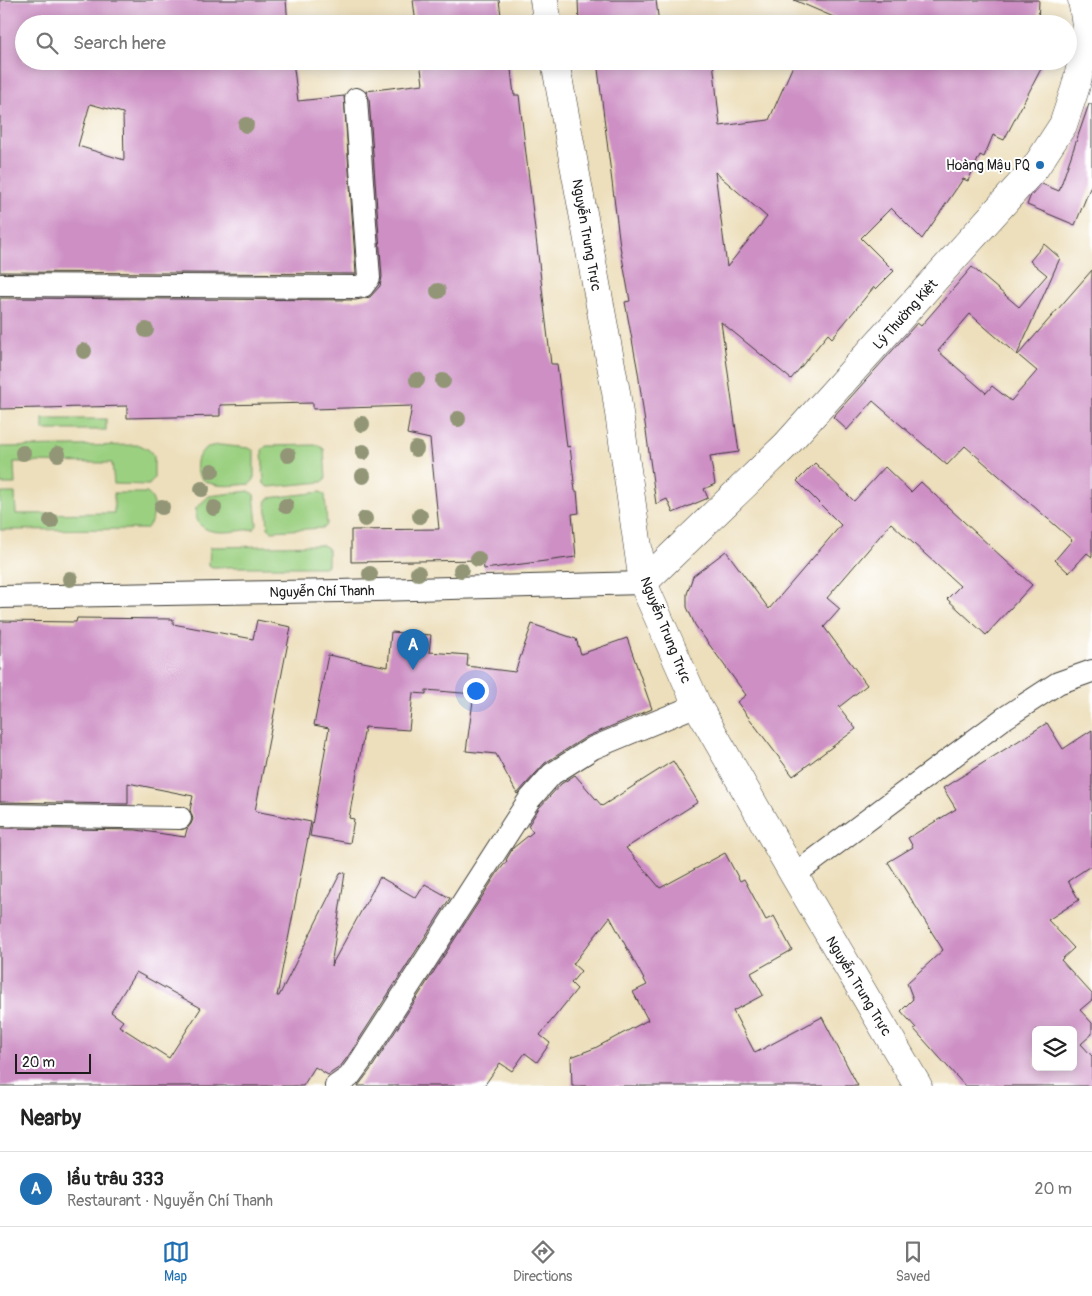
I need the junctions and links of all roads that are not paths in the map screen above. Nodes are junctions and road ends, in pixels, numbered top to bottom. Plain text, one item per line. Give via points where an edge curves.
1 (544, 0) edge
2 (1082, 0) edge
3 (546, 15) edge
4 (557, 70) edge
5 (356, 99) dead end
6 (0, 285) edge
7 (643, 583) junction
8 (0, 597) edge
9 (1092, 671) edge
10 (697, 705) junction
11 (0, 815) edge
12 (180, 818) dead end
13 (794, 876) junction
14 (336, 1086) edge
15 (918, 1086) edge

1 - 3 main road
2 - 7 main road, Lý Thường Kiệt via 1088,37 1075,89 1063,125 1035,168 786,445
4 - 7 main road, Nguyễn Trung Trực via 616,392
5 - 6 street via 369,278 362,286
7 - 8 street, Nguyễn Chí Thanh
7 - 10 main road, Nguyễn Trung Trực
9 - 13 street via 1058,683 1004,719
10 - 13 main road, Nguyễn Trung Trực
10 - 14 street via 593,748 552,774 529,800 360,1062 349,1077
11 - 12 street
13 - 15 main road, Nguyễn Trung Trực

